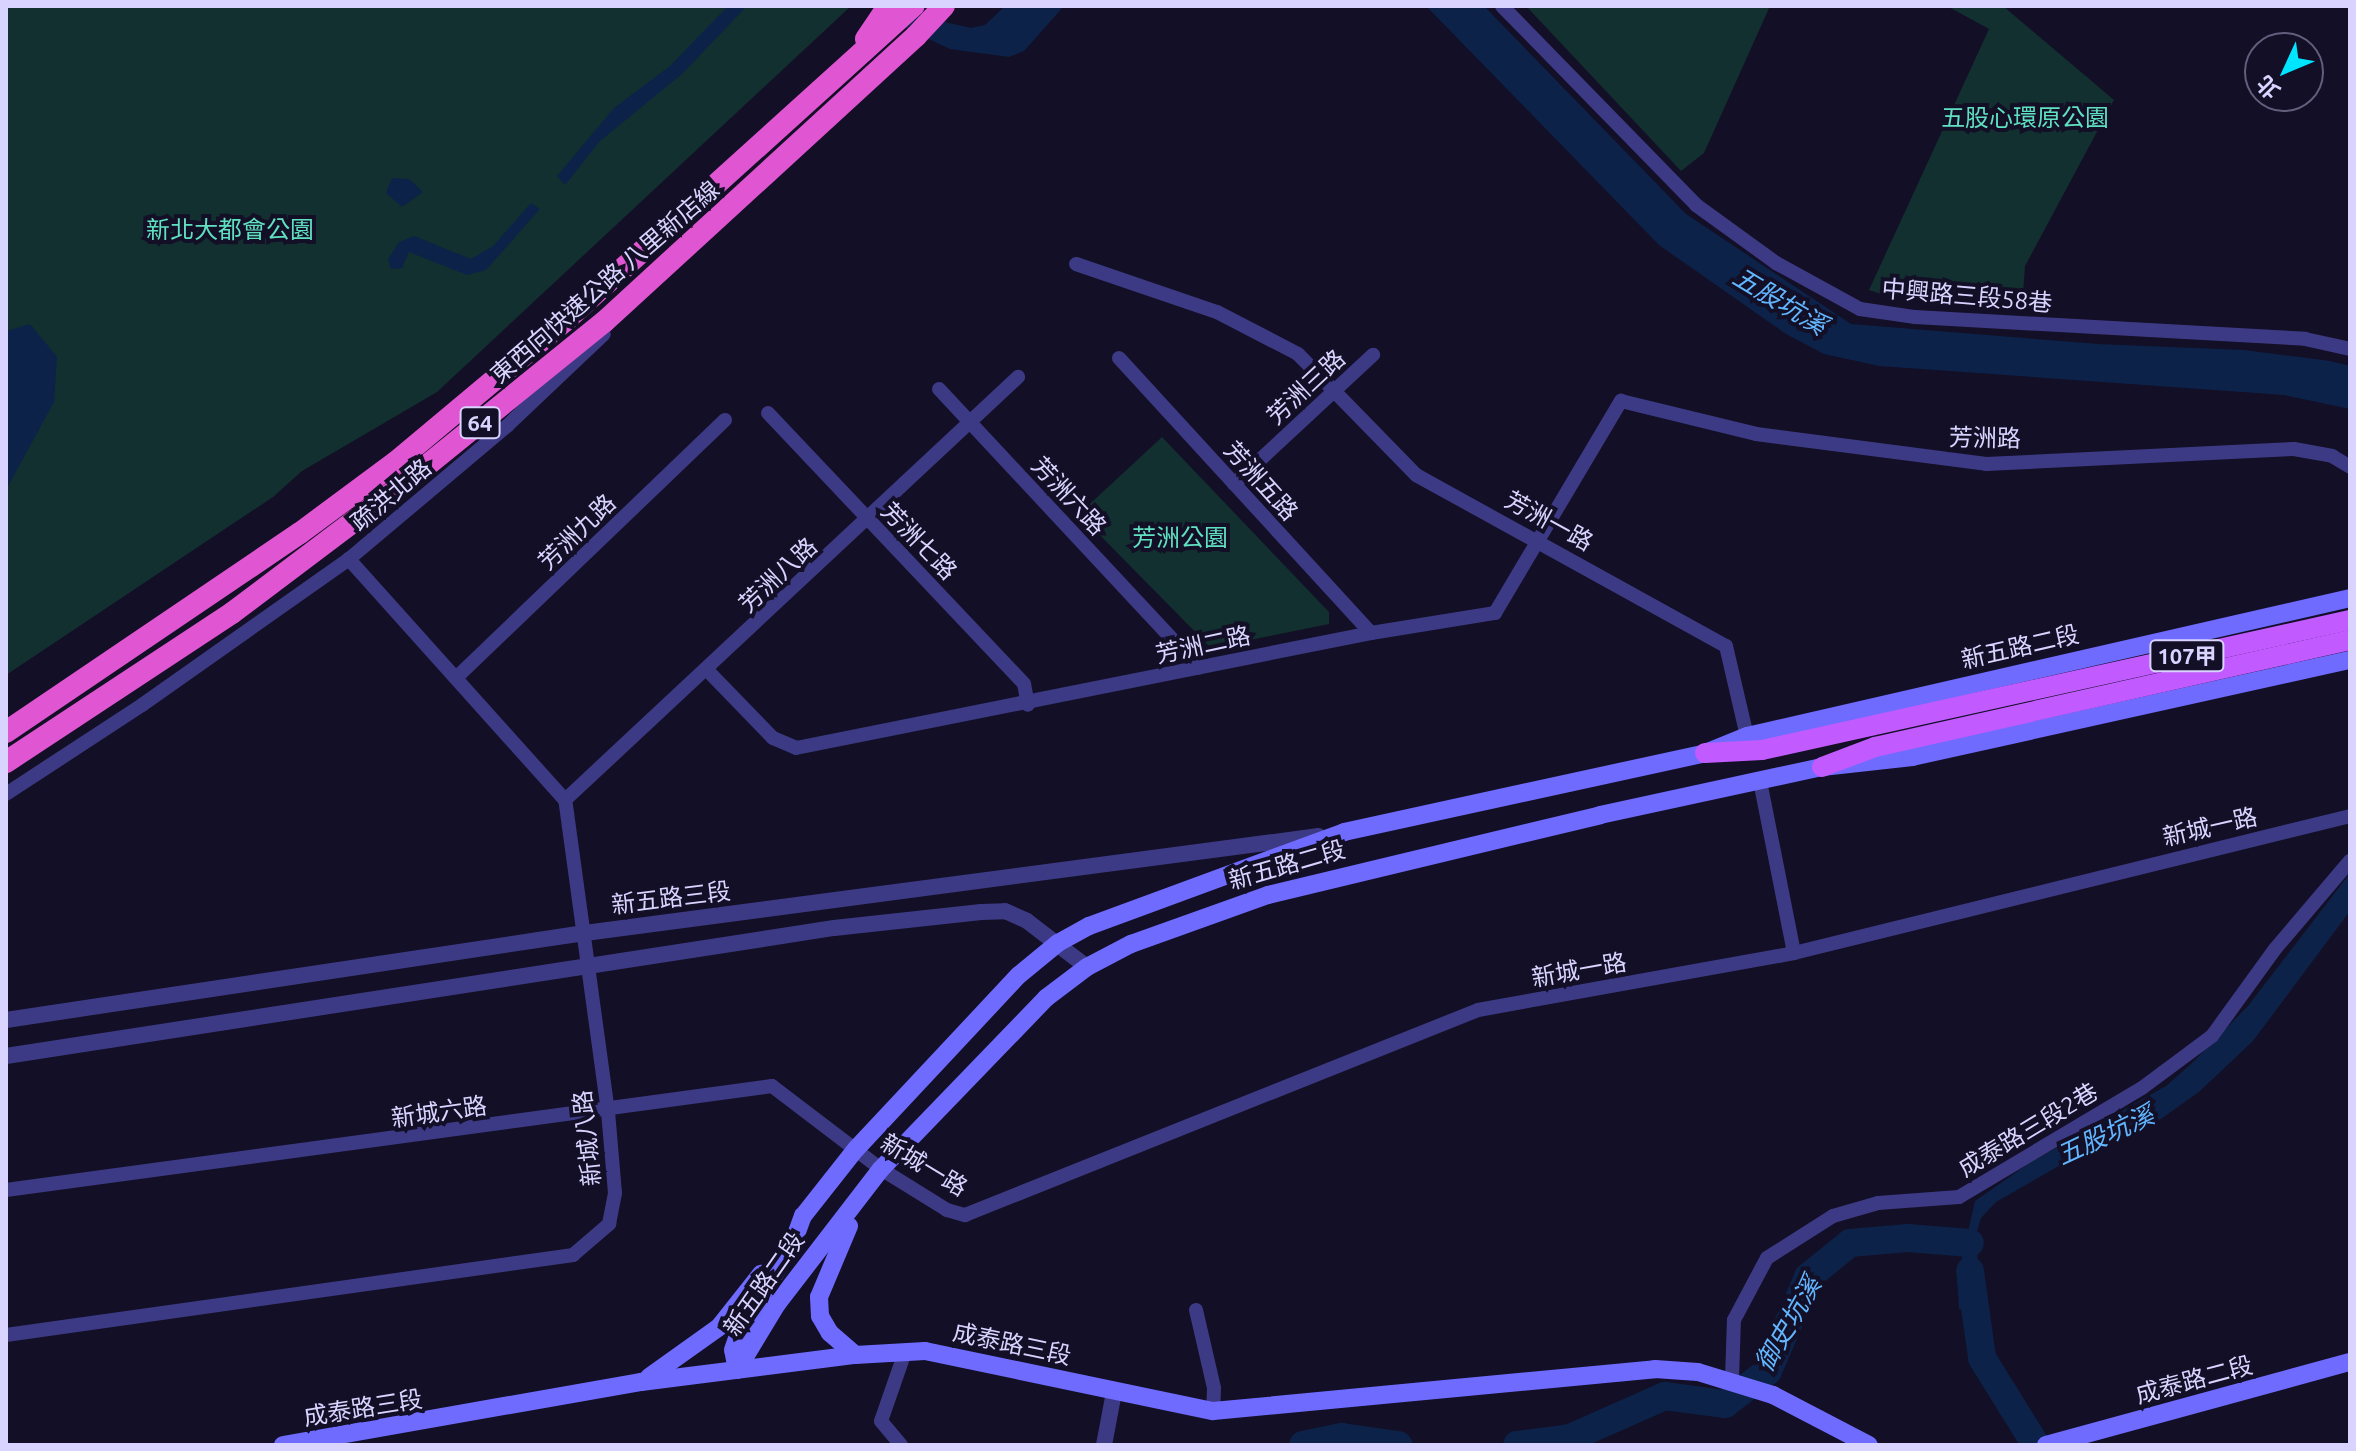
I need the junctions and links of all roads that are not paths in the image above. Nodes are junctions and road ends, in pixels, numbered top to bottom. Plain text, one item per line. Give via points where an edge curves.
1 (888, 6) edge
2 (913, 6) edge
3 (929, 6) edge
4 (942, 6) edge
5 (1502, 6) edge
6 (843, 74) junction
7 (1076, 264) dead end
8 (2350, 349) edge
9 (1373, 355) dead end
10 (1119, 358) dead end
11 (1018, 377) dead end
12 (939, 389) dead end
13 (1336, 392) junction
14 (1621, 401) joint
15 (768, 413) dead end
16 (725, 420) dead end
17 (970, 422) junction
18 (2350, 467) edge
19 (1234, 484) junction
20 (868, 519) junction
21 (1540, 539) junction
22 (349, 559) junction
23 (2350, 598) edge
24 (2350, 620) edge
25 (1371, 633) junction
26 (2350, 640) edge
27 (2350, 660) edge
28 (1199, 668) junction
29 (97, 670) junction
30 (708, 671) junction
31 (458, 676) junction
32 (2026, 702) junction
33 (1028, 705) junction
34 (6, 713) edge
35 (6, 732) edge
36 (50, 736) junction
37 (1747, 736) junction
38 (1705, 753) junction
39 (6, 762) edge
40 (1822, 767) junction
41 (6, 771) edge
42 (1760, 781) junction
43 (6, 794) edge
44 (565, 800) junction
45 (2350, 816) edge
46 (1344, 832) junction
47 (2350, 861) edge
48 (585, 933) junction
49 (1058, 943) junction
50 (1794, 953) junction
51 (1087, 967) junction
52 (588, 968) junction
53 (6, 1020) edge
54 (6, 1056) edge
55 (608, 1112) junction
56 (856, 1149) junction
57 (881, 1169) junction
58 (6, 1190) edge
59 (803, 1216) junction
60 (1196, 1310) dead end
61 (6, 1335) edge
62 (905, 1352) junction
63 (855, 1355) junction
64 (2350, 1362) edge
65 (737, 1370) junction
66 (1733, 1379) junction
67 (641, 1382) junction
68 (1114, 1392) junction
69 (1213, 1411) junction
70 (2048, 1444) edge
71 (283, 1445) edge
72 (901, 1445) edge
73 (1104, 1445) edge
74 (1869, 1445) edge

1 - 6 highway
2 - 6 highway, 東西向快速公路 八里新店線 / 64
3 - 22 street, 疏洪北路 via 867,76 570,368
4 - 36 highway, 東西向快速公路 八里新店線 / 64, bridge via 916,36 604,322 269,585
5 - 8 street, 中興路三段58巷 via 1696,205 1776,263 1860,309 1915,317 2305,339
6 - 29 highway, 東西向快速公路 八里新店線 / 64 via 567,319 396,462
7 - 13 street, 芳洲一路 via 1217,312 1298,354
9 - 13 street, 芳洲三路
10 - 19 street, 芳洲五路
11 - 17 street, 芳洲八路
12 - 17 street, 芳洲六路
13 - 19 street, 芳洲三路
13 - 21 street, 芳洲一路 via 1416,475
14 - 18 street, 芳洲路 via 1756,434 1986,464 2294,449 2332,456
14 - 21 street, 芳洲二路
15 - 20 street, 芳洲七路
16 - 31 street, 芳洲九路
17 - 20 street, 芳洲八路
17 - 28 street, 芳洲六路
19 - 25 street, 芳洲五路
20 - 30 street, 芳洲八路
20 - 33 street, 芳洲七路 via 1024,684
21 - 25 street, 芳洲二路 via 1495,613
21 - 37 street, 芳洲一路 via 1726,646
22 - 31 street
22 - 43 street, 疏洪北路
23 - 37 main road, 新五路二段 / 107甲
24 - 32 main road, 新五路二段 / 107甲
25 - 28 street, 芳洲二路
26 - 32 main road, 新五路二段 / 107甲
27 - 40 main road, 新五路二段 / 107甲 via 1912,757
28 - 33 street, 芳洲二路
29 - 34 highway
29 - 35 highway, 東西向快速公路 八里新店線 / 64
30 - 33 street, 芳洲二路 via 773,738 796,748
30 - 44 street, 芳洲八路
31 - 44 street
32 - 38 main road, 新五路二段 / 107甲 via 1745,753
32 - 40 main road, 新五路二段 / 107甲
36 - 39 highway, 東西向快速公路 八里新店線 / 64, bridge
36 - 41 highway, bridge
37 - 38 main road, 新五路二段 / 107甲
38 - 46 main road, 新五路二段 / 107甲
40 - 42 main road, 新五路二段 / 107甲
42 - 50 street
42 - 51 main road, 新五路二段 / 107甲 via 1268,895 1182,924
44 - 48 street, 新城八路
45 - 50 street, 新城一路
46 - 48 street, 新五路三段
46 - 49 main road, 新五路二段 / 107甲 via 1160,897
47 - 66 street, 成泰路三段2巷 via 2275,949 2212,1036 2142,1088 1959,1197 1878,1203 1833,1216 1767,1258 1734,1320
48 - 52 street, 新城八路
48 - 53 street, 新五路三段
49 - 51 street
49 - 52 street via 1005,911 981,912 834,928
49 - 56 main road, 新五路二段 / 107甲 via 964,1031
50 - 57 street, 新城一路 via 1478,1010 965,1215 947,1210
51 - 57 main road, 新五路二段 / 107甲 via 1046,998
52 - 54 street
52 - 55 street, 新城八路
55 - 56 street, 新城六路 via 772,1086
55 - 58 street, 新城六路
55 - 61 street, 新城八路 via 615,1193 609,1224 573,1255
56 - 57 street, 新城一路
56 - 59 main road, 新五路二段 / 107甲
57 - 63 main road via 835,1251 819,1297 820,1316 830,1333
57 - 65 main road, 新五路二段 / 107甲 via 777,1304
59 - 65 main road, 新五路二段 / 107甲 via 793,1243 739,1333 733,1350
59 - 67 main road via 719,1327
60 - 69 street via 1214,1388
62 - 63 main road, 成泰路三段
62 - 68 main road, 成泰路三段 via 984,1360
62 - 72 street via 881,1421
63 - 65 main road, 成泰路三段
64 - 70 main road, 成泰路二段
65 - 67 main road, 成泰路三段
66 - 69 main road, 成泰路三段 via 1655,1369
66 - 74 main road, 成泰路三段
67 - 71 main road, 成泰路三段
68 - 69 main road, 成泰路三段
68 - 73 street

